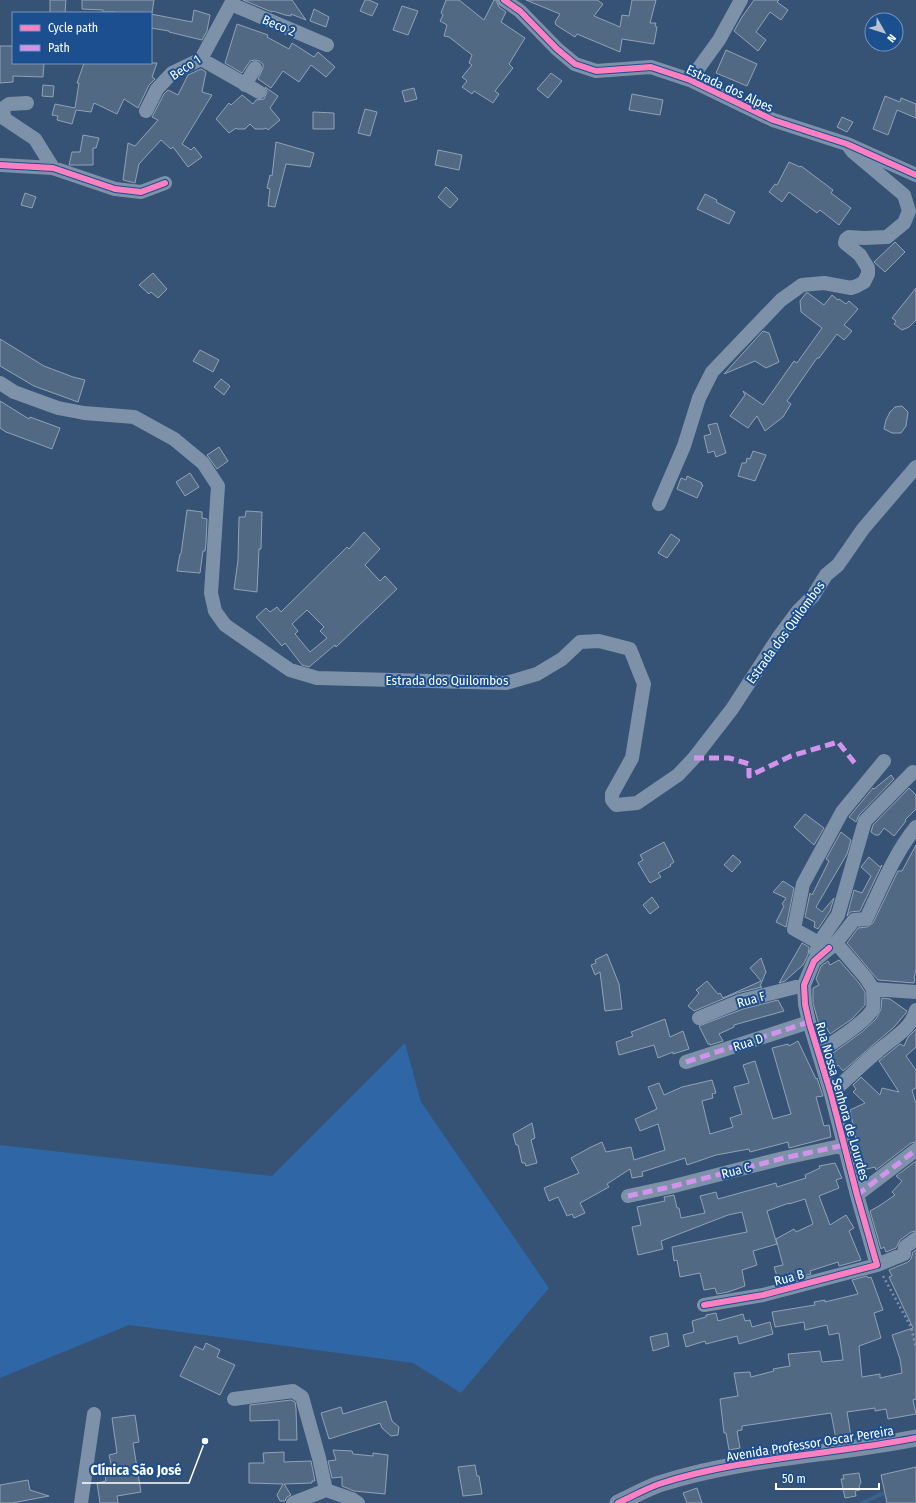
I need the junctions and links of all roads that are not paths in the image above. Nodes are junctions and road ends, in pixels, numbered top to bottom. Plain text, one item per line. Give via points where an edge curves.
1 (504, 0) edge
2 (741, 0) edge
3 (232, 2) edge
4 (327, 45) dead end
5 (202, 59) junction
6 (256, 68) dead end
7 (690, 80) junction
8 (245, 85) junction
9 (259, 92) dead end
10 (27, 103) dead end
11 (146, 111) dead end
12 (847, 144) junction
13 (0, 165) edge
14 (54, 168) junction
15 (916, 175) edge
16 (165, 183) dead end
17 (0, 383) edge
18 (916, 467) edge
19 (660, 504) dead end
20 (884, 761) dead end
21 (914, 772) dead end
22 (916, 827) edge
23 (828, 945) junction
24 (804, 985) junction
25 (872, 989) junction
26 (916, 992) edge
27 (916, 1010) edge
28 (699, 1018) dead end
29 (809, 1022) junction
30 (818, 1052) junction
31 (686, 1062) dead end
32 (831, 1094) junction
33 (845, 1145) junction
34 (916, 1150) edge
35 (628, 1196) dead end
36 (857, 1196) junction
37 (916, 1239) edge
38 (877, 1265) junction
39 (704, 1305) dead end
40 (234, 1399) dead end
41 (94, 1414) dead end
42 (916, 1438) edge
43 (326, 1490) junction
44 (81, 1503) edge
45 (293, 1503) edge
46 (358, 1503) edge
47 (618, 1503) edge

1 - 7 street, Estrada dos Alpes via 520,11 575,64 596,71 651,67
2 - 7 street via 719,40
3 - 4 street, Beco 2
3 - 5 street, Beco 1
5 - 8 street
5 - 11 street, Beco 1 via 172,73 157,89
6 - 8 street
7 - 12 street, Estrada dos Alpes via 773,120
8 - 9 street
10 - 14 street via 9,104 3,112 5,119 35,139
12 - 15 street, Estrada dos Alpes
12 - 19 street via 904,195 909,211 904,223 886,237 846,239 845,243 860,255 868,268 864,282 851,288 824,283 802,285 781,300 712,372 699,398 684,446
13 - 14 street
14 - 16 street via 115,189 141,192
17 - 18 street, Estrada dos Quilombos via 14,392 58,408 134,417 174,439 204,463 218,486 211,593 215,611 225,626 290,670 317,678 506,683 537,674 562,659 580,642 598,641 630,649 644,684 632,758 612,794 612,800 616,805 637,803 678,775 694,758 732,708 778,638 813,596 826,575 838,566 863,530
20 - 23 street via 842,812 803,884 794,929
21 - 23 street via 865,822
22 - 23 street via 890,869 866,919 854,920
23 - 24 street, Rua Nossa Senhora de Lourdes via 814,961
23 - 25 street via 866,978
24 - 28 street, Rua F via 740,1001
24 - 29 street, Rua Nossa Senhora de Lourdes
25 - 26 street
25 - 30 street via 873,1007 870,1013 844,1036
27 - 32 street via 902,1032
29 - 30 street, Rua Nossa Senhora de Lourdes
29 - 31 street, Rua D
30 - 32 street, Rua Nossa Senhora de Lourdes
32 - 33 street, Rua Nossa Senhora de Lourdes
33 - 35 street, Rua C
33 - 36 street, Rua Nossa Senhora de Lourdes
34 - 36 street
36 - 38 street, Rua Nossa Senhora de Lourdes
37 - 38 street, Rua B via 906,1247 904,1254
38 - 39 street, Rua B via 763,1295
40 - 43 street via 292,1391 302,1398
41 - 44 street
42 - 47 main road, Avenida Professor Oscar Pereira via 730,1466 658,1484
43 - 45 street
43 - 46 street via 352,1498

